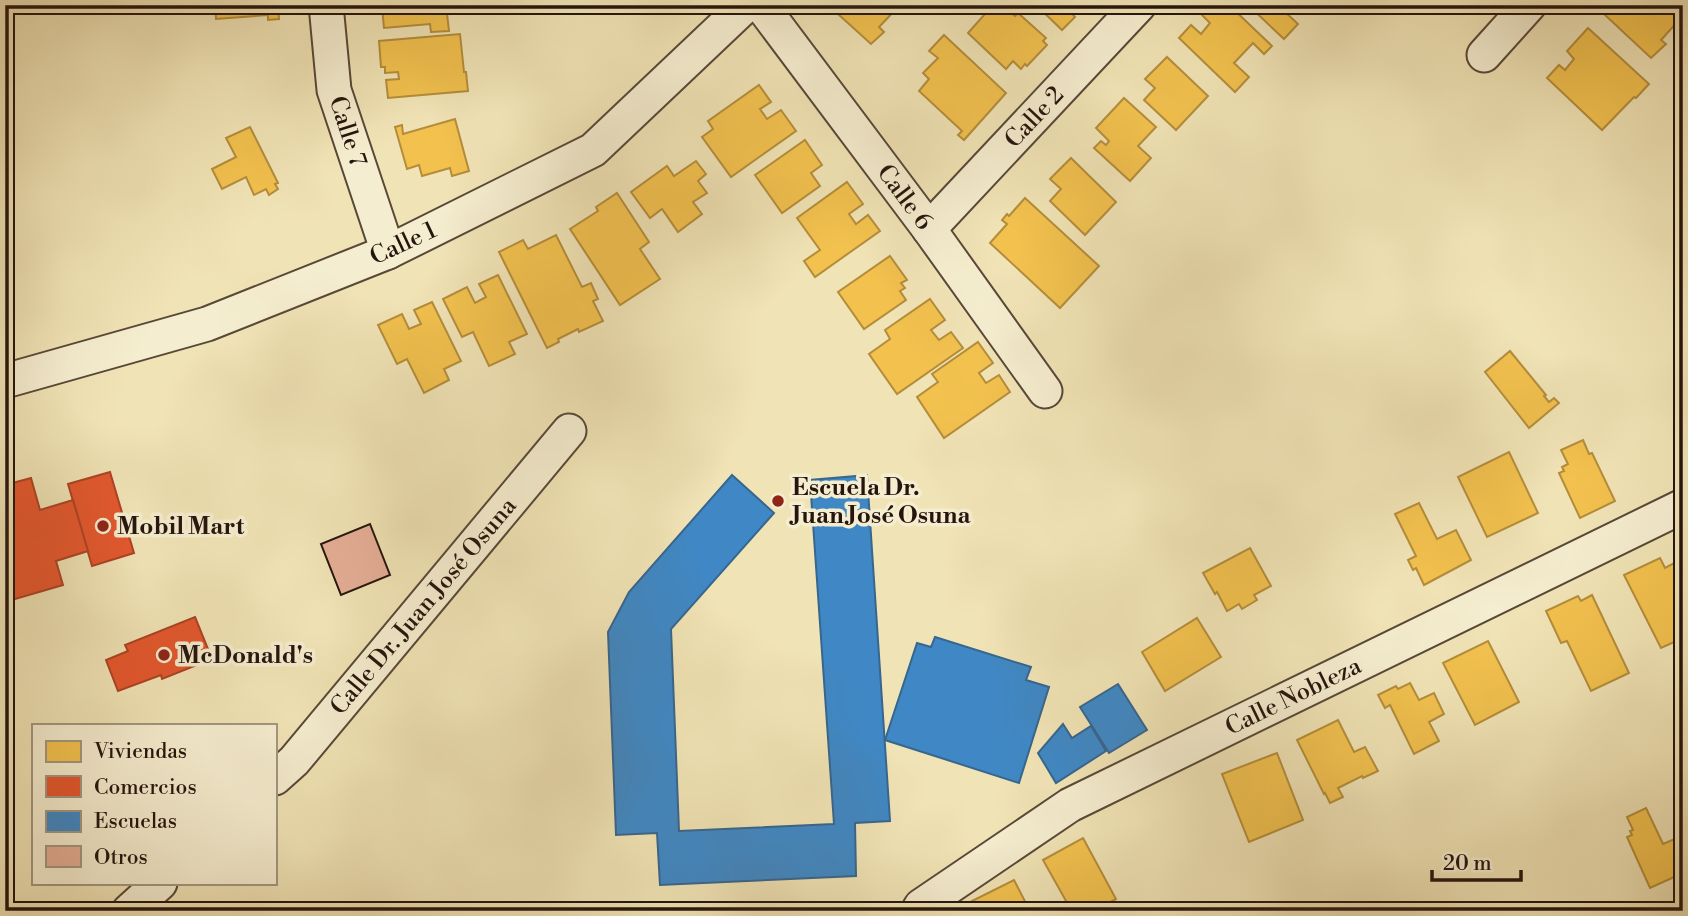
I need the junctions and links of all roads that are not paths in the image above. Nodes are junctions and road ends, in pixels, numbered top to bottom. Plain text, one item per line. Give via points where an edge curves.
1 (326, 5) edge
2 (746, 5) edge
3 (761, 5) edge
4 (1139, 5) edge
5 (1529, 5) edge
6 (1484, 55) dead end
7 (929, 229) junction
8 (388, 252) junction
9 (5, 381) edge
10 (1045, 391) dead end
11 (569, 431) dead end
12 (1679, 518) edge
13 (276, 777) edge
14 (159, 884) edge
15 (129, 911) edge
16 (918, 911) edge

1 - 8 street, Calle 7 via 334,90
2 - 8 street, Calle 1 via 593,150
3 - 7 street, Calle 6
4 - 7 street, Calle 2
5 - 6 street
7 - 10 street, Calle 6
8 - 9 street, Calle 1 via 207,324
11 - 13 street, Calle Dr. Juan José Osuna
12 - 16 street, Calle Nobleza via 1070,805
14 - 15 street

